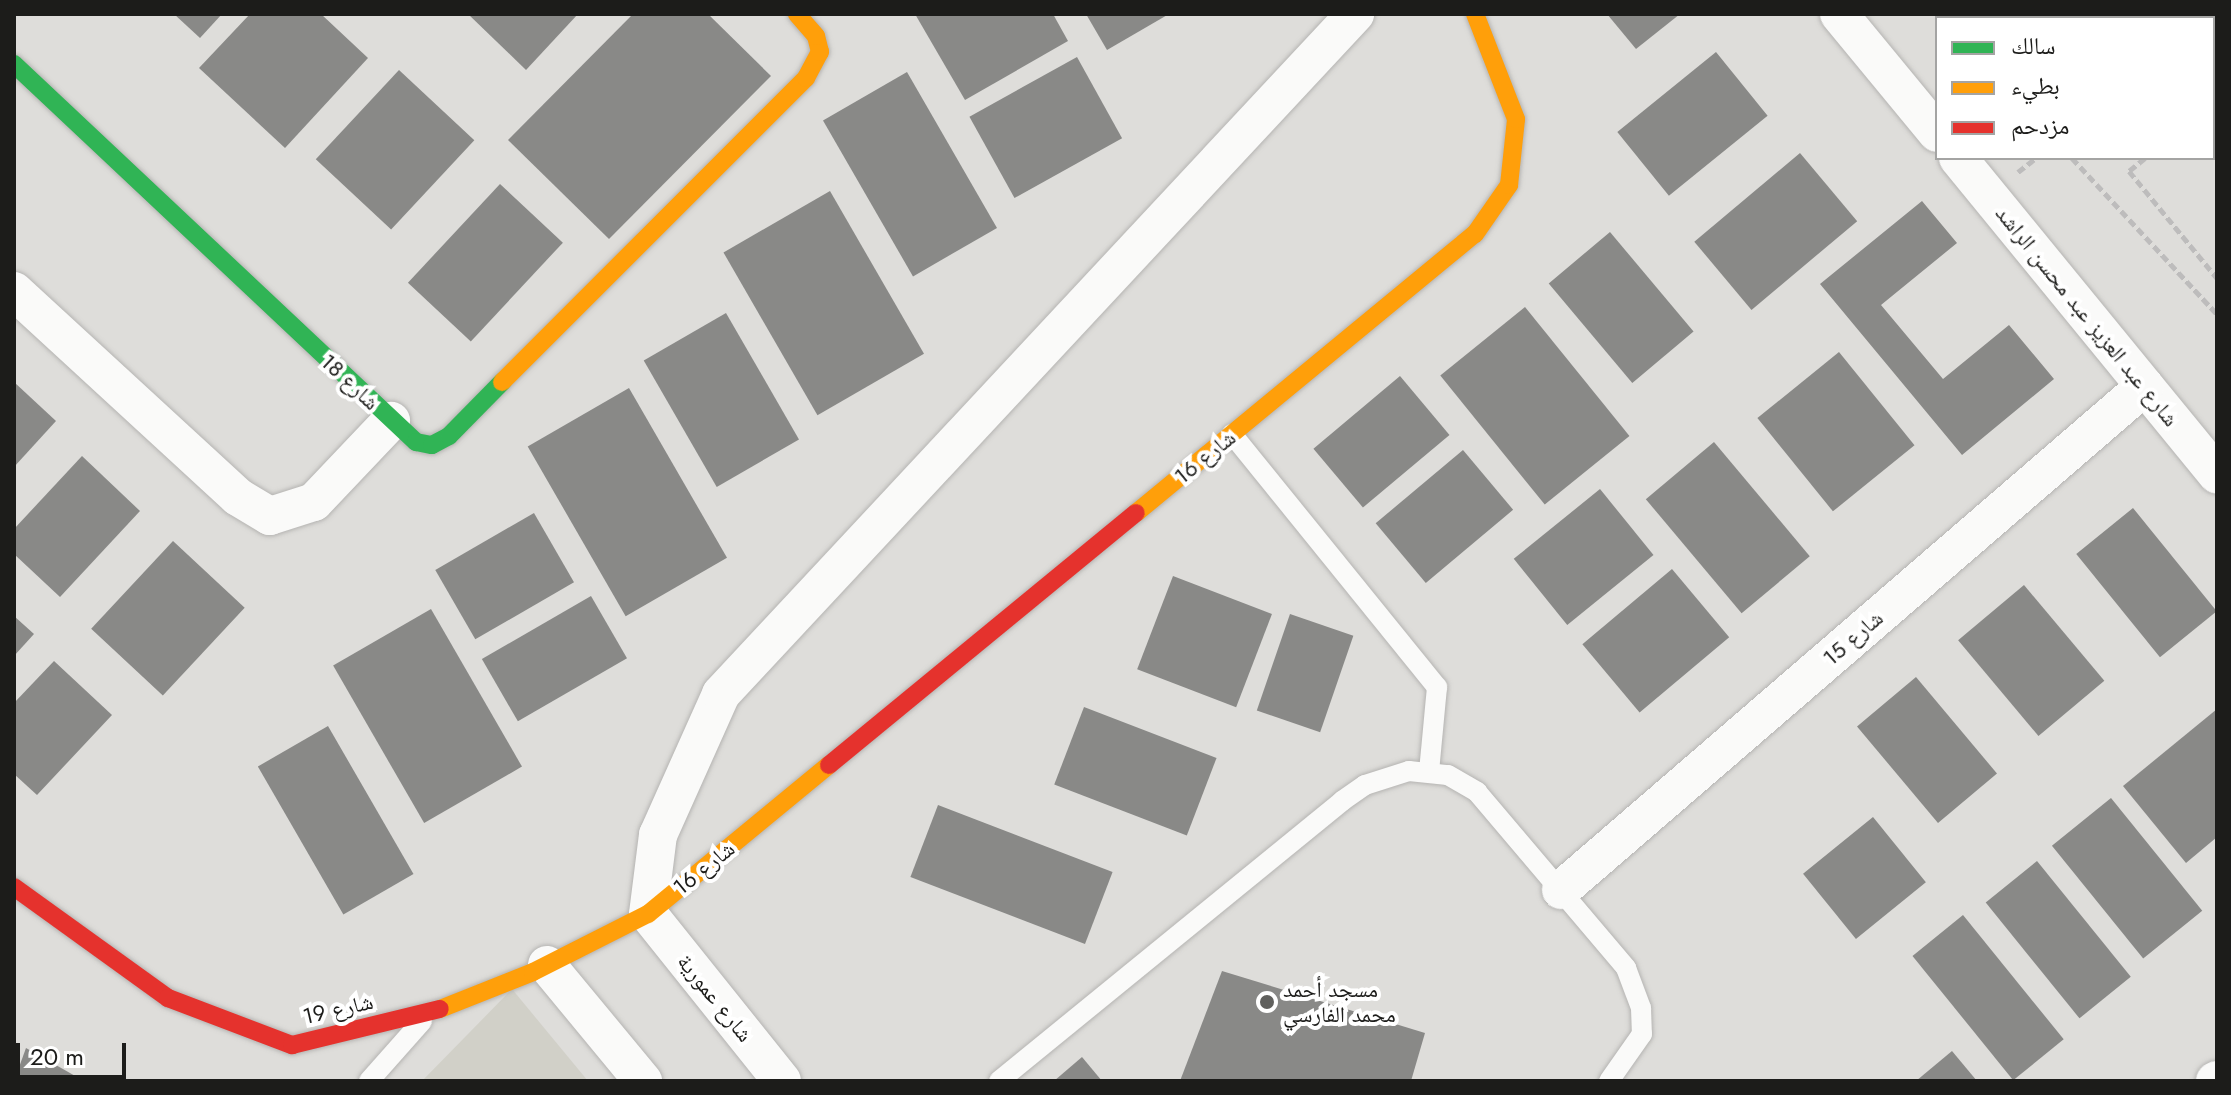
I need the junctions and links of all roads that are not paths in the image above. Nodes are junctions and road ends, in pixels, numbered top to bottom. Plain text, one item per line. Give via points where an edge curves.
1 (797, 14) edge
2 (1355, 14) edge
3 (1475, 14) edge
4 (1839, 14) edge
5 (14, 64) edge
6 (1935, 131) edge
7 (1960, 160) edge
8 (14, 291) edge
9 (2145, 386) junction
10 (391, 421) junction
11 (1232, 434) junction
12 (2217, 474) edge
13 (1429, 772) junction
14 (14, 887) edge
15 (1561, 890) junction
16 (648, 914) junction
17 (547, 965) junction
18 (430, 1013) junction
19 (369, 1081) edge
20 (643, 1081) edge
21 (782, 1081) edge
22 (999, 1081) edge
23 (1609, 1081) edge

1 - 10 street via 816,36 820,52 816,65 784,101 449,436 423,444
2 - 16 street, شارع 16 via 721,694 658,835
3 - 11 street, شارع 16 via 1516,119 1509,185 1475,234
4 - 6 street
5 - 10 street, شارع 18
7 - 9 street, شارع عبد العزيز عبد محسن الراشد
8 - 10 street, شارع 18 via 238,497 270,516 314,502
9 - 12 street, شارع عبد العزيز عبد محسن الراشد
9 - 15 street, شارع 15
11 - 13 lane via 1437,687
11 - 16 street, شارع 16
13 - 15 lane via 1448,775 1477,792
13 - 22 lane via 1387,775 1342,801
14 - 18 street, شارع 19 via 168,998 292,1045
15 - 23 lane via 1626,968 1641,1008 1642,1034
16 - 17 street, شارع 19
16 - 21 street, شارع عمورية
17 - 18 street, شارع 19
17 - 20 street
18 - 19 lane

